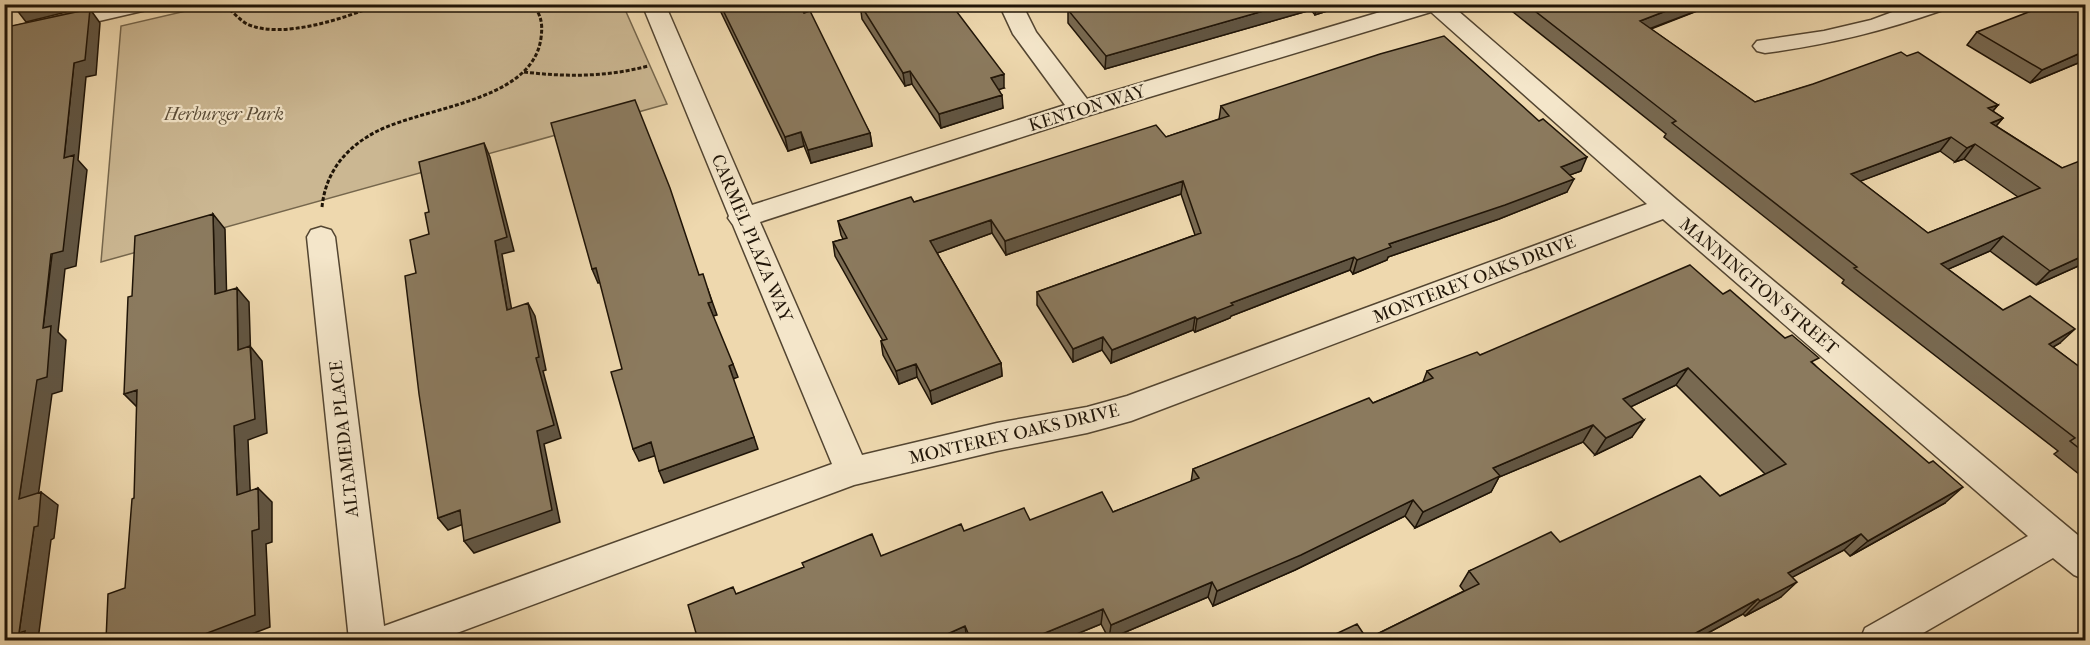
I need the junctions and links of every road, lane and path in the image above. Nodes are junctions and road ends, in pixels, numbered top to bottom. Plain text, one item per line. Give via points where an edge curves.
1 (143, 4) edge
2 (228, 4) edge
3 (379, 4) edge
4 (533, 4) edge
5 (653, 4) edge
6 (1010, 4) edge
7 (1434, 4) edge
8 (1938, 4) edge
9 (4, 36) edge
10 (1765, 46) dead end
11 (678, 60) junction
12 (524, 72) junction
13 (1081, 109) junction
14 (1667, 207) junction
15 (742, 218) junction
16 (321, 237) joint
17 (852, 471) junction
18 (2056, 538) junction
19 (2085, 564) edge
20 (367, 640) edge
21 (393, 640) edge
22 (1878, 640) edge

1 - 9 street
2 - 3 path via 249,25 277,28 312,25 354,15
4 - 12 path via 544,23 540,55
5 - 11 street, CARMEL PLAZA WAY
6 - 13 street via 1025,34
7 - 13 street, KENTON WAY
7 - 14 street, MANNINGTON STREET
8 - 10 street via 1878,25
11 - 12 path via 625,72 563,77
11 - 15 street, CARMEL PLAZA WAY
12 - 16 path via 486,95 378,131 341,157 322,191
13 - 15 street, KENTON WAY
14 - 17 street, MONTEREY OAKS DRIVE via 1131,408
14 - 18 street, MANNINGTON STREET
15 - 17 street, CARMEL PLAZA WAY
16 - 20 street, ALTAMEDA PLACE
17 - 21 street, MONTEREY OAKS DRIVE
18 - 19 street, MANNINGTON STREET
18 - 22 street

